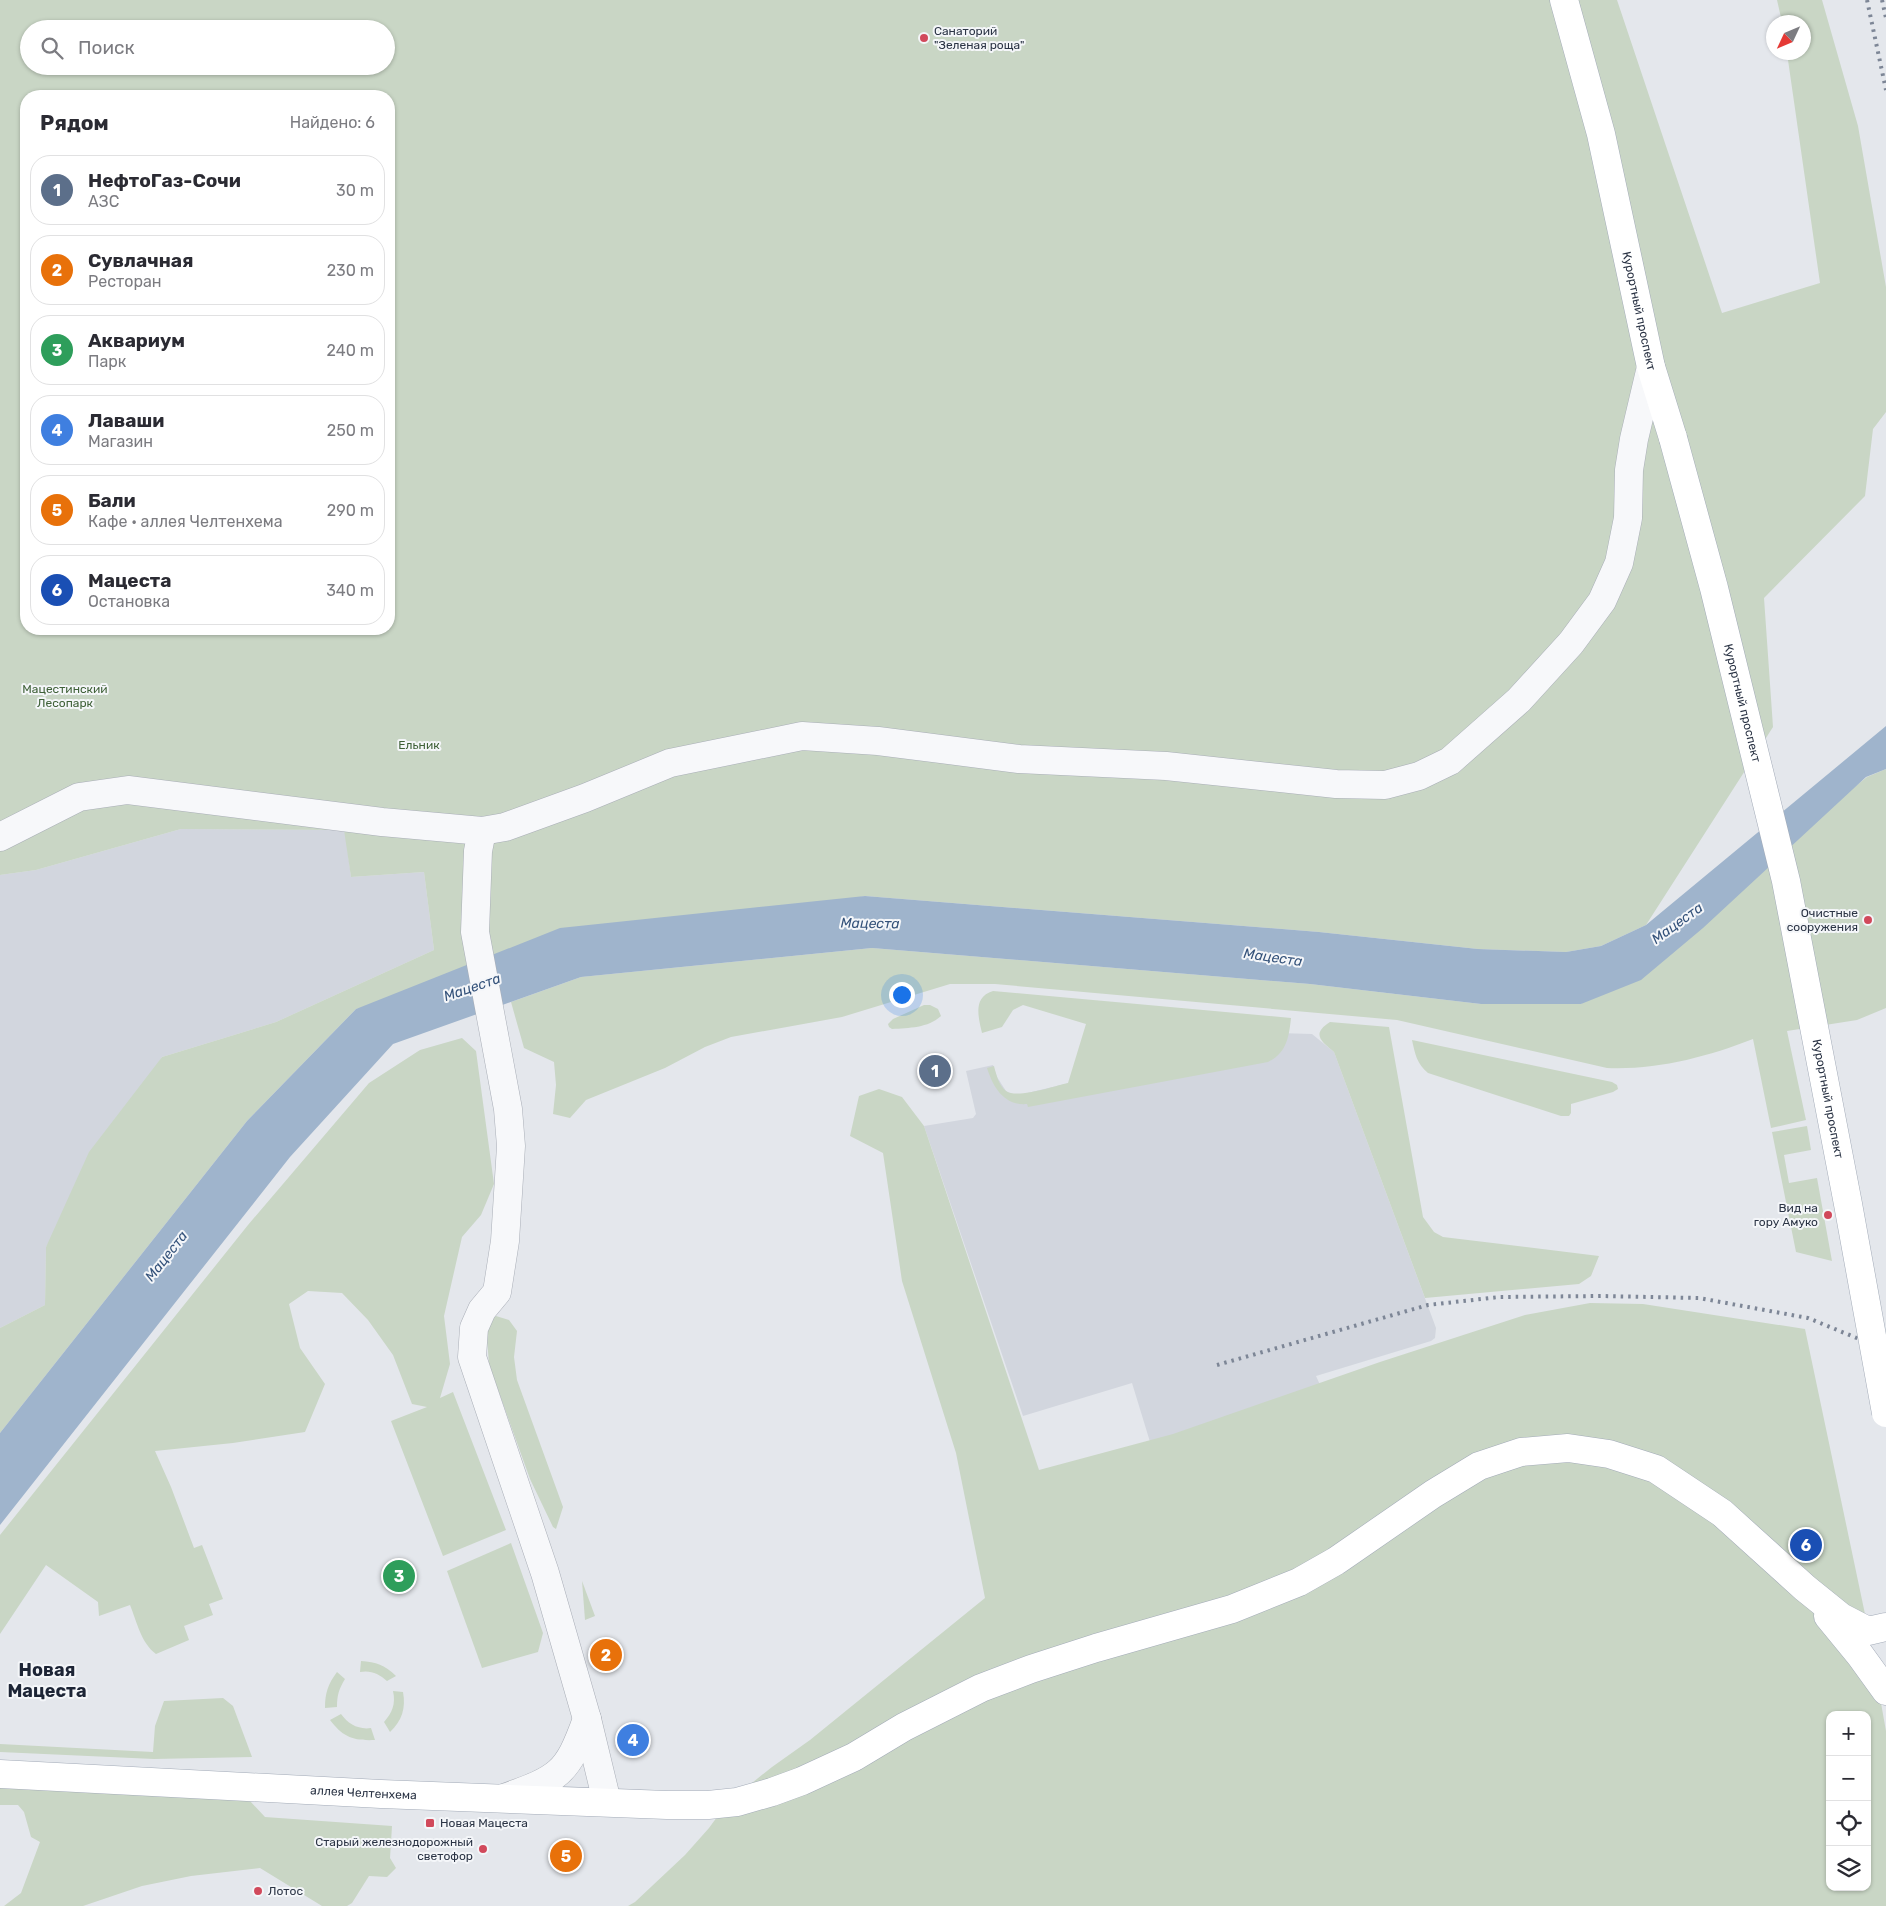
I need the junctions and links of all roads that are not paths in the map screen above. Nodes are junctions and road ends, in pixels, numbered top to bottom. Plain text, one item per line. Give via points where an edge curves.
1 (1564, 0) edge
2 (1651, 367) junction
3 (482, 831) junction
4 (0, 837) edge
5 (1886, 1413) edge
6 (1804, 1588) junction
7 (1886, 1627) edge
8 (1886, 1691) edge
9 (587, 1719) junction
10 (0, 1774) edge
11 (504, 1798) junction
12 (607, 1802) junction

1 - 2 main road, Курортный проспект via 1601,134
2 - 3 street via 1629,470 1628,518 1619,562 1602,601 1571,643 1520,700 1450,761 1419,776 1385,785 1336,784 1166,766 1019,759 878,741 802,736 670,762 585,798 505,827
2 - 5 main road, Курортный проспект, bridge via 1714,588 1786,881
3 - 4 street via 382,822 128,790 79,797
3 - 9 street via 478,851 475,932 508,1109 511,1146 497,1292 482,1310 474,1328 472,1357 545,1573
6 - 7 main road via 1857,1626 1868,1631
6 - 8 main road via 1860,1654
6 - 12 main road, аллея Челтенхема via 1722,1513 1656,1469 1609,1454 1568,1448 1521,1452 1479,1466 1299,1582 1232,1609 1096,1648 980,1688 854,1757 802,1781 752,1798 728,1802 679,1805
9 - 11 street via 572,1758 558,1774 540,1785
9 - 12 street
10 - 11 main road, аллея Челтенхема
11 - 12 main road, аллея Челтенхема

